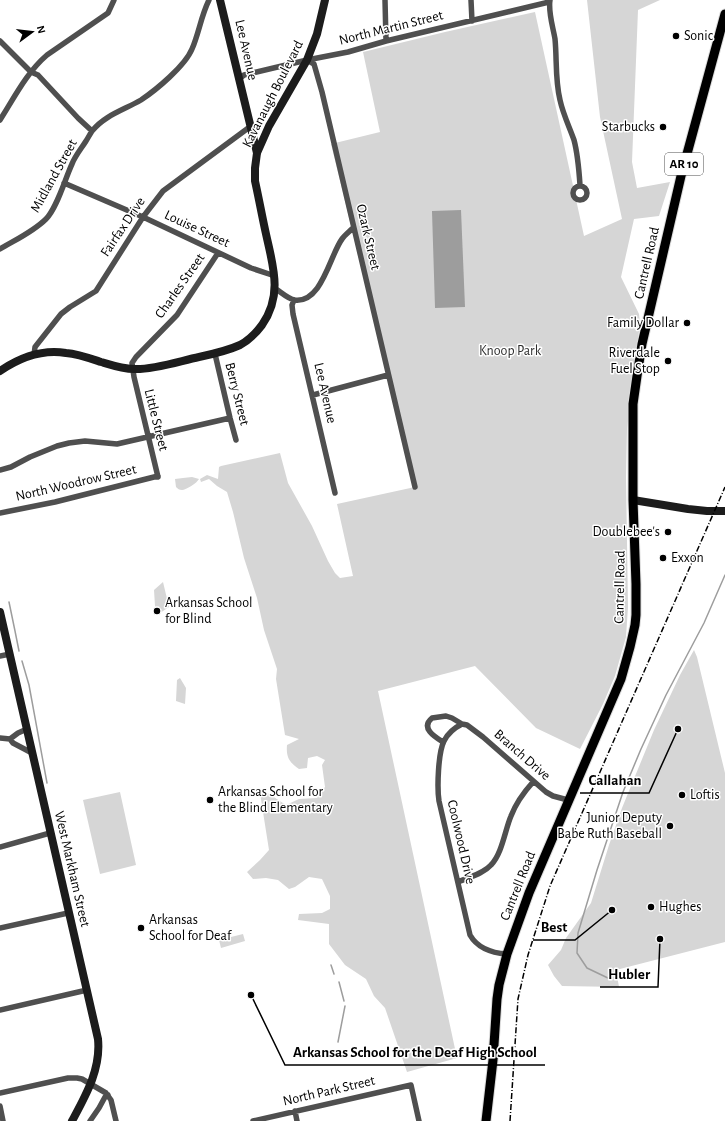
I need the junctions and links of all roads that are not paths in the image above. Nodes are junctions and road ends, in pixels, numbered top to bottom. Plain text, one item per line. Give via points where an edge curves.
1 (114, 0) edge
2 (209, 0) edge
3 (220, 0) edge
4 (325, 0) edge
5 (385, 0) edge
6 (471, 0) edge
7 (550, 1) edge
8 (725, 14) edge
9 (472, 21) junction
10 (0, 41) edge
11 (386, 41) junction
12 (307, 60) junction
13 (31, 72) junction
14 (239, 79) junction
15 (0, 120) edge
16 (251, 126) junction
17 (92, 131) junction
18 (257, 153) junction
19 (64, 183) junction
20 (580, 185) dead end
21 (143, 217) junction
22 (353, 228) junction
23 (0, 249) edge
24 (218, 253) junction
25 (275, 276) junction
26 (276, 289) junction
27 (294, 300) junction
28 (215, 354) junction
29 (34, 355) junction
30 (134, 369) junction
31 (0, 371) edge
32 (388, 376) junction
33 (313, 394) junction
34 (230, 418) junction
35 (148, 436) junction
36 (236, 440) dead end
37 (0, 470) edge
38 (158, 476) joint
39 (415, 487) dead end
40 (336, 493) dead end
41 (633, 500) junction
42 (725, 512) edge
43 (0, 513) edge
44 (0, 612) edge
45 (10, 654) junction
46 (0, 656) edge
47 (462, 724) junction
48 (27, 729) junction
49 (0, 738) edge
50 (10, 740) junction
51 (443, 742) junction
52 (32, 753) junction
53 (533, 782) junction
54 (568, 800) junction
55 (50, 833) junction
56 (0, 848) edge
57 (458, 882) junction
58 (68, 913) junction
59 (0, 928) edge
60 (506, 954) junction
61 (87, 990) junction
62 (0, 1010) edge
63 (91, 1084) junction
64 (0, 1093) edge
65 (108, 1095) junction
66 (0, 1106) edge
67 (295, 1111) junction
68 (3, 1121) edge
69 (72, 1121) edge
70 (90, 1121) edge
71 (116, 1121) edge
72 (257, 1121) edge
73 (297, 1121) edge
74 (419, 1121) edge
75 (486, 1121) edge

1 - 13 street via 108,12 47,55
2 - 17 street, Midland Street via 192,48 184,62 148,95 109,116
3 - 14 street, Lee Avenue
4 - 12 street, Kavanaugh Boulevard via 316,38
5 - 11 street
6 - 9 street
7 - 9 street, North Martin Street
7 - 20 street via 558,93 579,163
8 - 41 main road, Cantrell Road / AR 10 via 681,176 642,348 633,404
9 - 11 street, North Martin Street
10 - 13 street
11 - 12 street, North Martin Street
12 - 14 street, North Martin Street via 244,75
12 - 18 street, Kavanaugh Boulevard via 269,126
12 - 22 street, Ozark Street via 315,67
13 - 15 street
13 - 17 street via 38,75
14 - 16 street, Lee Avenue
16 - 18 street, Lee Avenue
16 - 21 street, Fairfax Drive via 163,191
17 - 19 street, Midland Street via 74,159
18 - 25 street, Kavanaugh Boulevard via 255,181
19 - 21 street, Louise Street
19 - 23 street, Midland Street via 46,219
21 - 24 street, Louise Street
21 - 29 street, Fairfax Drive via 96,291 61,314 35,347
22 - 27 street via 341,240 316,290 304,299
22 - 32 street, Ozark Street
24 - 25 street, Louise Street
24 - 30 street, Charles Street via 177,315 133,362
25 - 26 street, Kavanaugh Boulevard
26 - 27 street
26 - 28 street, Kavanaugh Boulevard via 270,312 256,333 230,350
27 - 33 street, Lee Avenue via 293,314
28 - 30 street, Kavanaugh Boulevard
28 - 34 street, Berry Street
29 - 30 street, Kavanaugh Boulevard via 65,352
29 - 31 street, Kavanaugh Boulevard via 18,360
30 - 35 street, Little Street
32 - 33 street
32 - 39 street, Ozark Street
33 - 40 street, Lee Avenue
34 - 35 street, North Woodrow Street
34 - 36 street, Berry Street
35 - 37 street, North Woodrow Street via 117,444 69,443
35 - 38 street, Little Street
38 - 43 street, North Woodrow Street
41 - 42 street
41 - 54 main road, Cantrell Road / AR 10 via 635,625 621,679
44 - 45 street, West Markham Street
45 - 46 street
45 - 48 street, West Markham Street
47 - 51 street via 452,730
47 - 51 street, Branch Drive via 446,716 430,719 429,731
47 - 53 street, Branch Drive via 472,728
48 - 50 street
48 - 52 street, West Markham Street
49 - 50 street
50 - 52 street
51 - 57 street, Coolwood Drive via 438,785 439,801
52 - 55 street, West Markham Street
53 - 54 street, Branch Drive via 549,795
53 - 57 street via 511,816 494,863 480,873
54 - 60 main road, Cantrell Road / AR 10
55 - 56 street
55 - 58 street, West Markham Street
57 - 60 street, Coolwood Drive via 472,938 486,950
58 - 59 street
58 - 61 street, West Markham Street
60 - 75 main road, Cantrell Road / AR 10 via 497,999
61 - 62 street
61 - 63 street, West Markham Street via 99,1050
63 - 64 street via 77,1078 68,1078
63 - 65 street
63 - 69 street, West Markham Street
65 - 70 street
65 - 71 street
66 - 68 street
67 - 72 street, North Park Street
67 - 73 street
67 - 74 street, North Park Street via 411,1085

